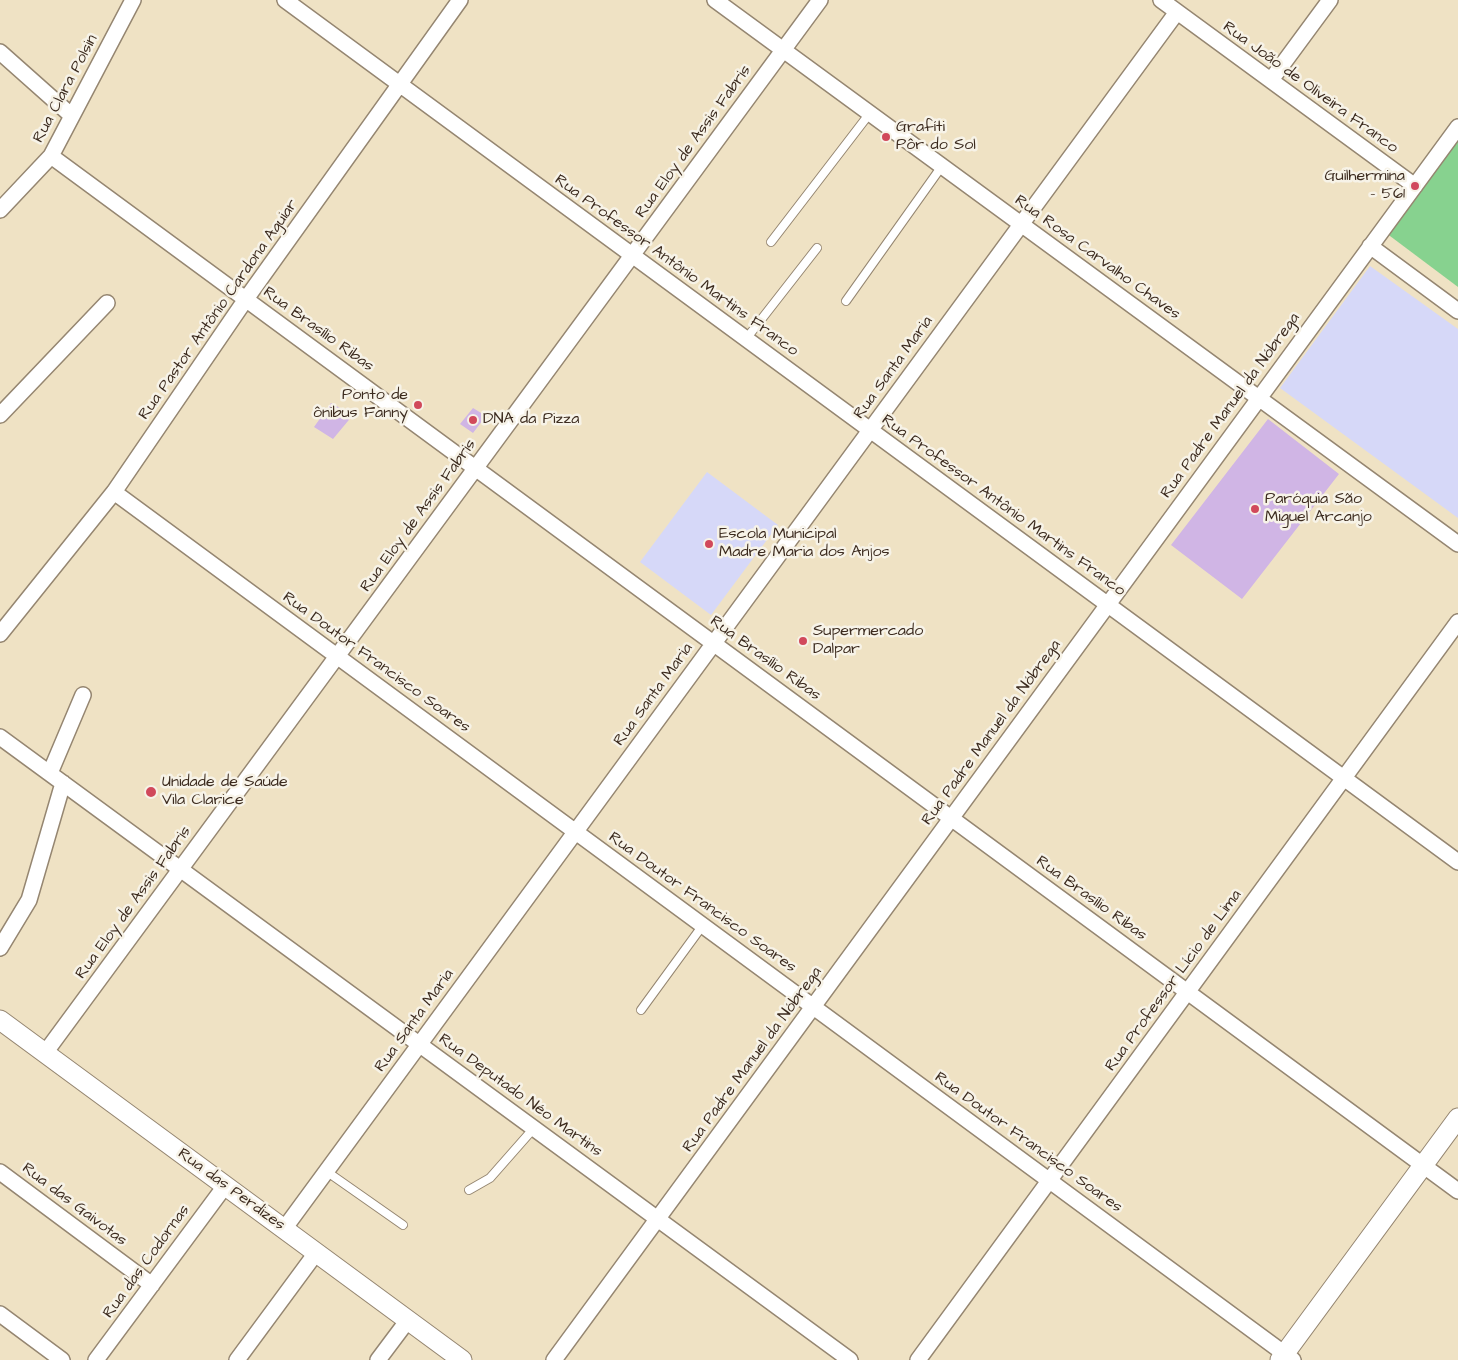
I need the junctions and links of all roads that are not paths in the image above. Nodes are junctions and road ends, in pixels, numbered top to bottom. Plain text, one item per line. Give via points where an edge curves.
1 (133, 0) edge
2 (285, 0) edge
3 (460, 0) edge
4 (715, 0) edge
5 (820, 0) edge
6 (1161, 0) edge
7 (1330, 0) edge
8 (1177, 12) junction
9 (783, 50) junction
10 (0, 52) edge
11 (1271, 80) junction
12 (399, 84) junction
13 (870, 113) junction
14 (72, 116) junction
15 (1458, 127) edge
16 (51, 156) junction
17 (942, 166) junction
18 (1415, 186) junction
19 (0, 210) edge
20 (1021, 224) junction
21 (771, 242) dead end
22 (1370, 246) junction
23 (818, 248) dead end
24 (632, 255) junction
25 (246, 299) junction
26 (846, 301) dead end
27 (107, 303) dead end
28 (1458, 311) edge
29 (746, 339) junction
30 (1259, 398) junction
31 (0, 415) edge
32 (870, 430) junction
33 (476, 468) junction
34 (114, 492) junction
35 (1458, 544) edge
36 (1108, 605) junction
37 (1458, 622) edge
38 (0, 634) edge
39 (714, 643) junction
40 (338, 656) junction
41 (83, 695) dead end
42 (0, 737) edge
43 (50, 773) junction
44 (1344, 778) junction
45 (63, 782) junction
46 (951, 818) junction
47 (576, 831) junction
48 (1458, 862) edge
49 (181, 869) junction
50 (703, 925) junction
51 (0, 948) edge
52 (1187, 992) junction
53 (814, 1006) junction
54 (641, 1010) dead end
55 (0, 1020) edge
56 (420, 1044) junction
57 (45, 1053) junction
58 (1458, 1118) edge
59 (534, 1128) junction
60 (1423, 1166) junction
61 (326, 1171) junction
62 (0, 1172) edge
63 (1050, 1180) junction
64 (225, 1186) junction
65 (469, 1190) dead end
66 (1458, 1191) edge
67 (658, 1219) junction
68 (403, 1224) dead end
69 (284, 1229) junction
70 (316, 1253) junction
71 (152, 1285) junction
72 (0, 1314) edge
73 (408, 1320) junction
74 (1286, 1358) edge
75 (62, 1360) edge
76 (96, 1360) edge
77 (237, 1360) edge
78 (378, 1360) edge
79 (462, 1360) edge
80 (554, 1360) edge
81 (850, 1360) edge
82 (918, 1360) edge

1 - 14 street, Rua Clara Polsin
2 - 12 street, Rua Professor Antônio Martins Franco
3 - 12 street, Rua Pastor Antônio Cardona Aguiar
4 - 9 street, Rua Rosa Carvalho Chaves
5 - 9 street, Rua Eloy de Assis Fabris
6 - 8 street, Rua João de Oliveira Franco
7 - 11 street
8 - 11 street, Rua João de Oliveira Franco
8 - 20 street, Rua Santa Maria
9 - 13 street, Rua Rosa Carvalho Chaves
9 - 24 street, Rua Eloy de Assis Fabris
10 - 14 street
11 - 18 street, Rua João de Oliveira Franco
12 - 24 street, Rua Professor Antônio Martins Franco
12 - 25 street, Rua Pastor Antônio Cardona Aguiar
13 - 17 street, Rua Rosa Carvalho Chaves
13 - 21 lane
14 - 16 street, Rua Clara Polsin
15 - 18 street, Rua Padre Manuel da Nóbrega
16 - 19 street, Rua Clara Polsin
16 - 25 street, Rua Brasílio Ribas
17 - 20 street, Rua Rosa Carvalho Chaves
17 - 26 lane
18 - 22 street, Rua Padre Manuel da Nóbrega
20 - 30 street, Rua Rosa Carvalho Chaves
20 - 32 street, Rua Santa Maria
22 - 28 street
22 - 30 street, Rua Padre Manuel da Nóbrega
23 - 29 lane
24 - 29 street, Rua Professor Antônio Martins Franco
24 - 33 street, Rua Eloy de Assis Fabris
25 - 33 street, Rua Brasílio Ribas
25 - 34 street, Rua Pastor Antônio Cardona Aguiar
27 - 31 street
29 - 32 street, Rua Professor Antônio Martins Franco
30 - 35 street, Rua Rosa Carvalho Chaves
30 - 36 street, Rua Padre Manuel da Nóbrega
32 - 36 street, Rua Professor Antônio Martins Franco
32 - 39 street, Rua Santa Maria
33 - 39 street, Rua Brasílio Ribas
33 - 40 street, Rua Eloy de Assis Fabris
34 - 38 street, Rua Pastor Antônio Cardona Aguiar
34 - 40 street, Rua Doutor Francisco Soares
36 - 44 street, Rua Professor Antônio Martins Franco
36 - 46 street, Rua Padre Manuel da Nóbrega
37 - 44 street, Rua Professor Lício de Lima
39 - 46 street, Rua Brasílio Ribas
39 - 47 street, Rua Santa Maria
40 - 47 street, Rua Doutor Francisco Soares
40 - 49 street, Rua Eloy de Assis Fabris
41 - 43 street
42 - 43 street, Rua Deputado Néo Martins
43 - 45 street, Rua Deputado Néo Martins
44 - 48 street, Rua Professor Antônio Martins Franco
44 - 52 street, Rua Professor Lício de Lima
45 - 49 street, Rua Deputado Néo Martins
45 - 51 street via 29,900
46 - 52 street, Rua Brasílio Ribas
46 - 53 street, Rua Padre Manuel da Nóbrega
47 - 50 street, Rua Doutor Francisco Soares
47 - 56 street, Rua Santa Maria
49 - 56 street, Rua Deputado Néo Martins
49 - 57 street, Rua Eloy de Assis Fabris
50 - 53 street, Rua Doutor Francisco Soares
50 - 54 lane
52 - 60 street, Rua Brasílio Ribas
52 - 63 street, Rua Professor Lício de Lima
53 - 63 street, Rua Doutor Francisco Soares
53 - 67 street, Rua Padre Manuel da Nóbrega
55 - 57 street, Rua das Perdizes
56 - 59 street, Rua Deputado Néo Martins
56 - 61 street, Rua Santa Maria
57 - 64 street, Rua das Perdizes
58 - 60 street
59 - 65 lane via 490,1178
59 - 67 street, Rua Deputado Néo Martins
60 - 66 street, Rua Brasílio Ribas
60 - 74 street
61 - 68 lane
61 - 69 street, Rua Santa Maria
62 - 71 street, Rua das Gaivotas
63 - 74 street, Rua Doutor Francisco Soares
63 - 82 street, Rua Professor Lício de Lima
64 - 69 street, Rua das Perdizes
64 - 71 street, Rua das Codornas
67 - 80 street, Rua Padre Manuel da Nóbrega
67 - 81 street, Rua Deputado Néo Martins
69 - 70 street, Rua das Perdizes
70 - 73 street, Rua das Perdizes
70 - 77 street
71 - 76 street, Rua das Codornas
72 - 75 street
73 - 78 street
73 - 79 street, Rua das Perdizes

